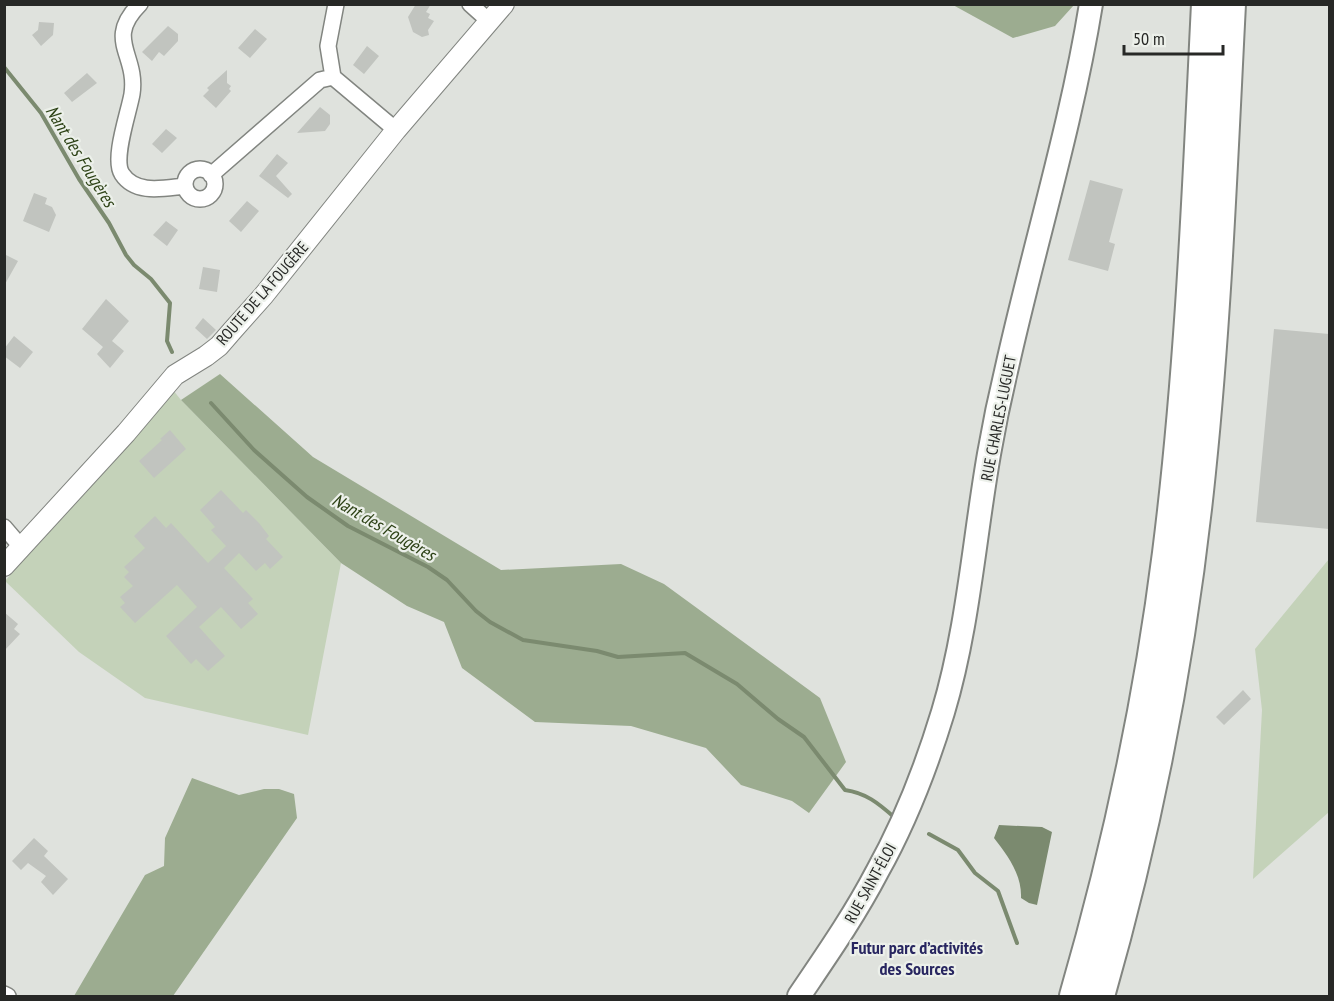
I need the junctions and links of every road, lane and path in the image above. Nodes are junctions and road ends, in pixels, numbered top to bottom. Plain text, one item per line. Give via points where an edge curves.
1 (140, 4) edge
2 (336, 4) edge
3 (470, 4) edge
4 (504, 4) edge
5 (1091, 4) edge
6 (1206, 4) edge
7 (1231, 4) edge
8 (490, 21) junction
9 (333, 77) junction
10 (396, 130) junction
11 (211, 175) junction
12 (186, 186) junction
13 (4, 526) edge
14 (22, 548) junction
15 (4, 566) edge
16 (899, 830) joint
17 (799, 996) edge
18 (1074, 996) edge
19 (1100, 996) edge

1 - 12 street via 129,15 122,34 130,62 132,91 118,160 120,172 130,183 147,190
2 - 9 street via 328,46
3 - 8 street
4 - 8 street, ROUTE DE LA FOUGÈRE
5 - 16 main road, RUE CHARLES-LUGUET via 1068,125 993,433 959,643 943,711
6 - 18 highway via 1186,361 1167,553 1130,769
7 - 19 highway via 1211,364 1192,550 1155,769
8 - 10 street, ROUTE DE LA FOUGÈRE
9 - 10 street
9 - 11 street via 320,80
10 - 14 street, ROUTE DE LA FOUGÈRE via 219,346 175,375
11 - 12 street via 203,170 194,171 187,177
11 - 12 street via 214,189 204,199 190,195
13 - 14 street
14 - 15 street, ROUTE DE LA FOUGÈRE
16 - 17 main road, RUE SAINT-ÉLOI via 846,927

